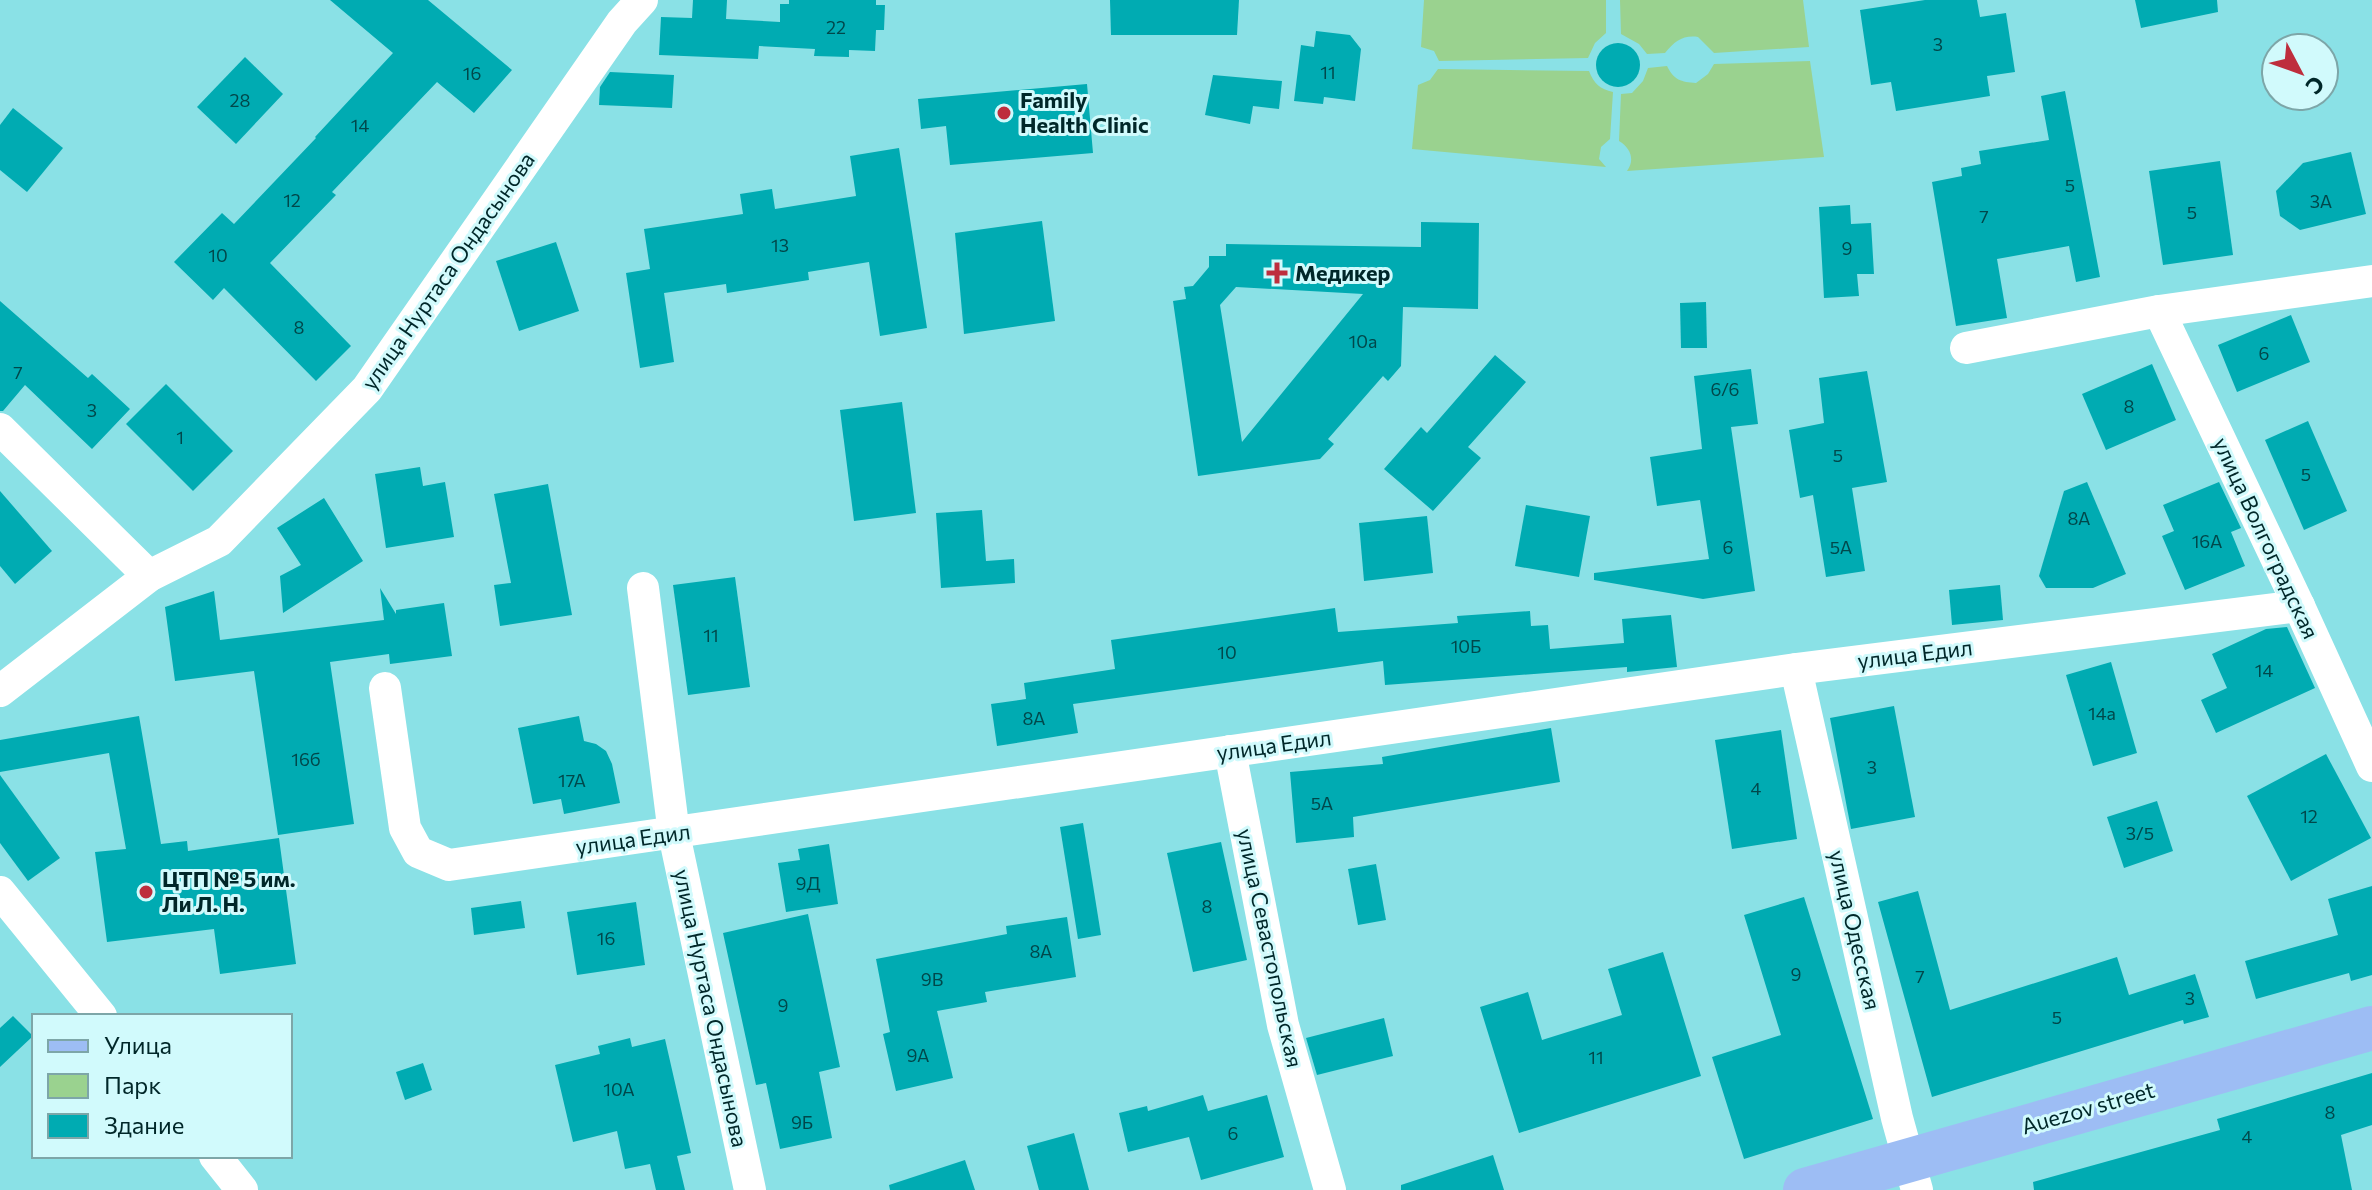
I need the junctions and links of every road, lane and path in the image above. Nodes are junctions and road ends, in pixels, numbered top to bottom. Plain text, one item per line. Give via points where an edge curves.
1 (642, 0) edge
2 (2372, 281) edge
3 (2159, 311) junction
4 (1966, 348) dead end
5 (0, 429) edge
6 (149, 576) junction
7 (643, 588) dead end
8 (2299, 606) junction
9 (1796, 669) junction
10 (385, 688) dead end
11 (0, 691) edge
12 (1230, 751) junction
13 (2372, 766) edge
14 (674, 834) junction
15 (0, 892) edge
16 (99, 1014) edge
17 (2372, 1028) edge
18 (217, 1158) edge
19 (1913, 1174) edge
20 (242, 1190) edge
21 (750, 1190) edge
22 (1330, 1190) edge
23 (1805, 1190) edge

1 - 6 street, улица Нуртаса Ондасынова via 367,389 219,541
2 - 3 street
3 - 4 street
3 - 8 street, улица Волгоградская
5 - 6 street
6 - 11 street, улица Нуртаса Ондасынова
7 - 14 street, улица Нуртаса Ондасынова
8 - 9 street, улица Едил
8 - 13 street, улица Волгоградская
9 - 12 street, улица Едил
9 - 19 street, улица Одесская
10 - 14 street, улица Едил via 405,828 418,852 449,865
12 - 14 street, улица Едил
12 - 22 street, улица Севастопольская via 1283,1025
14 - 21 street, улица Нуртаса Ондасынова
15 - 16 street
17 - 19 main road, Auezov street
18 - 20 street
19 - 23 main road, Auezov street

